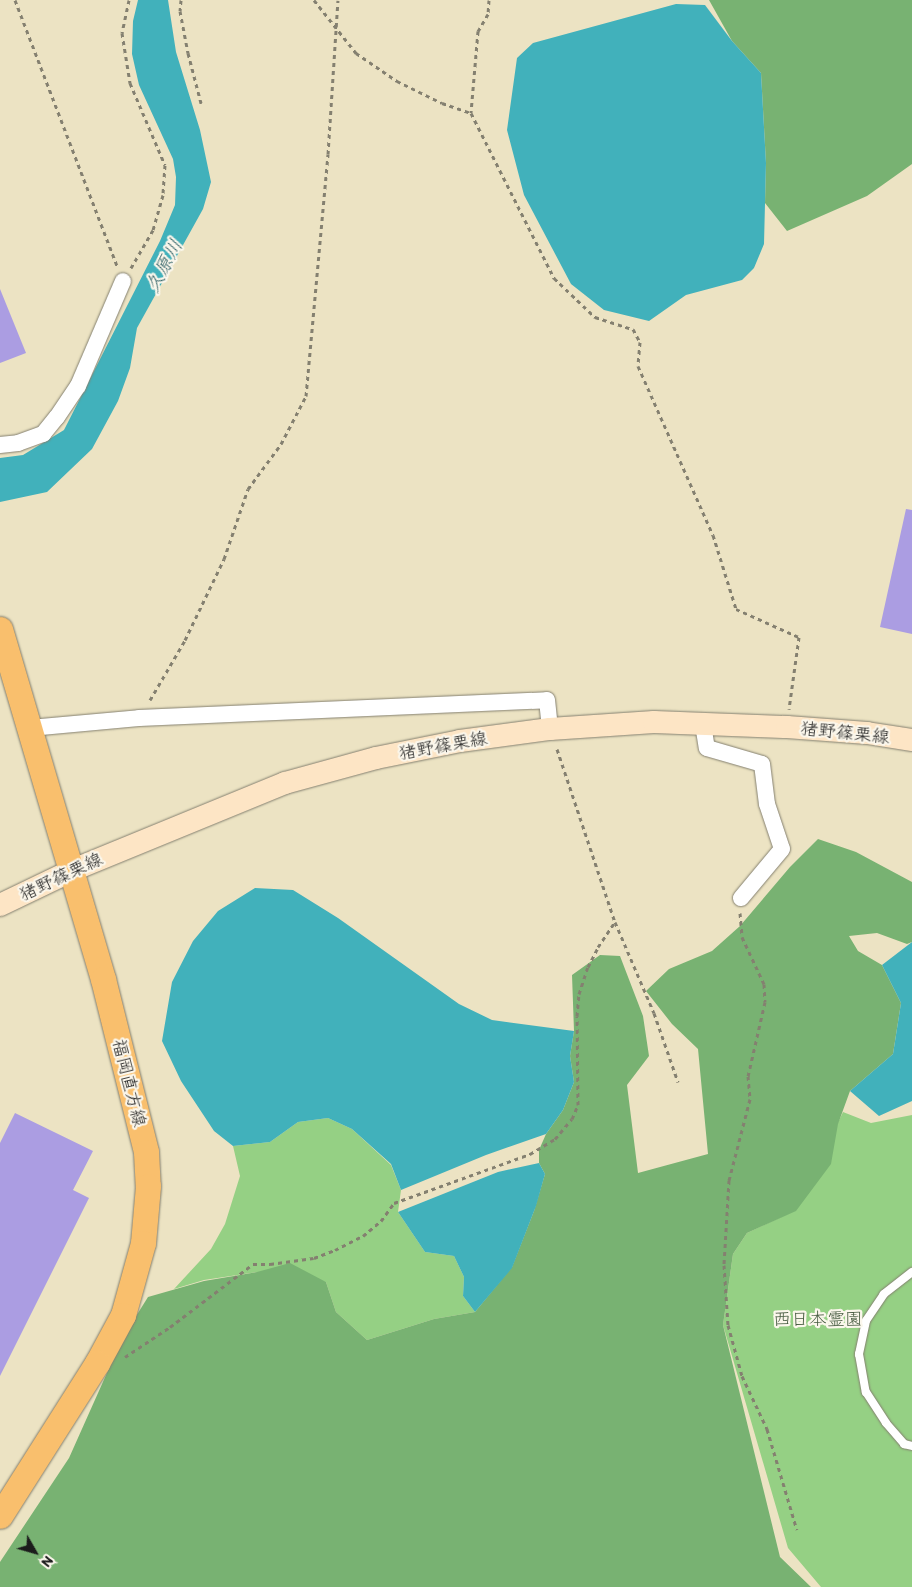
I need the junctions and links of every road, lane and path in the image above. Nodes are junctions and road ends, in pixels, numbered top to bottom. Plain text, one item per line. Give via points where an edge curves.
1 (15, 0) edge
2 (129, 0) edge
3 (181, 0) edge
4 (314, 0) edge
5 (338, 0) edge
6 (489, 0) edge
7 (336, 29) junction
8 (201, 103) dead end
9 (471, 113) junction
10 (123, 281) junction
11 (0, 444) edge
12 (0, 629) edge
13 (139, 718) junction
14 (703, 724) junction
15 (787, 726) junction
16 (30, 728) junction
17 (550, 729) junction
18 (912, 740) edge
19 (73, 870) junction
20 (741, 898) joint
21 (0, 905) edge
22 (616, 922) junction
23 (678, 1082) dead end
24 (912, 1272) edge
25 (97, 1364) junction
26 (912, 1446) edge
27 (0, 1516) edge
28 (797, 1530) dead end

1 - 10 path
2 - 10 path via 122,33 130,83 165,165 163,195 153,230
3 - 8 path via 188,53
4 - 7 path
5 - 7 path
6 - 9 path via 488,14 478,31
7 - 9 path via 356,53 397,81
7 - 13 path via 306,396 281,444 248,489 224,559 185,640
9 - 15 path via 554,278 595,317 633,329 640,342 638,366 713,535 736,609 799,637
10 - 11 street via 78,386 57,417 43,434
12 - 16 main road, 福岡直方線
13 - 16 street
13 - 17 street via 546,700
14 - 15 main road, 猪野篠栗線
14 - 17 main road, 猪野篠栗線 via 654,722
14 - 20 street via 707,748 762,764 767,804 782,849
15 - 18 main road, 猪野篠栗線
16 - 19 main road, 福岡直方線
17 - 19 main road, 猪野篠栗線 via 460,741 376,758 285,783
17 - 22 path
19 - 21 main road, 猪野篠栗線
19 - 25 main road, 福岡直方線 via 147,1161 147,1216 137,1270 123,1315
20 - 28 path via 742,937 764,984 765,1002 748,1076 750,1099 730,1180 724,1265 728,1326 742,1376 767,1429
22 - 23 path via 654,1013
22 - 25 path via 598,947 579,994 578,1105 572,1119 555,1139 530,1154 394,1203 381,1221 363,1236 335,1250 314,1258 253,1264 135,1352 105,1367
24 - 26 lane via 884,1294 866,1321 859,1354 866,1392 886,1423 904,1444
25 - 27 main road, 福岡直方線

